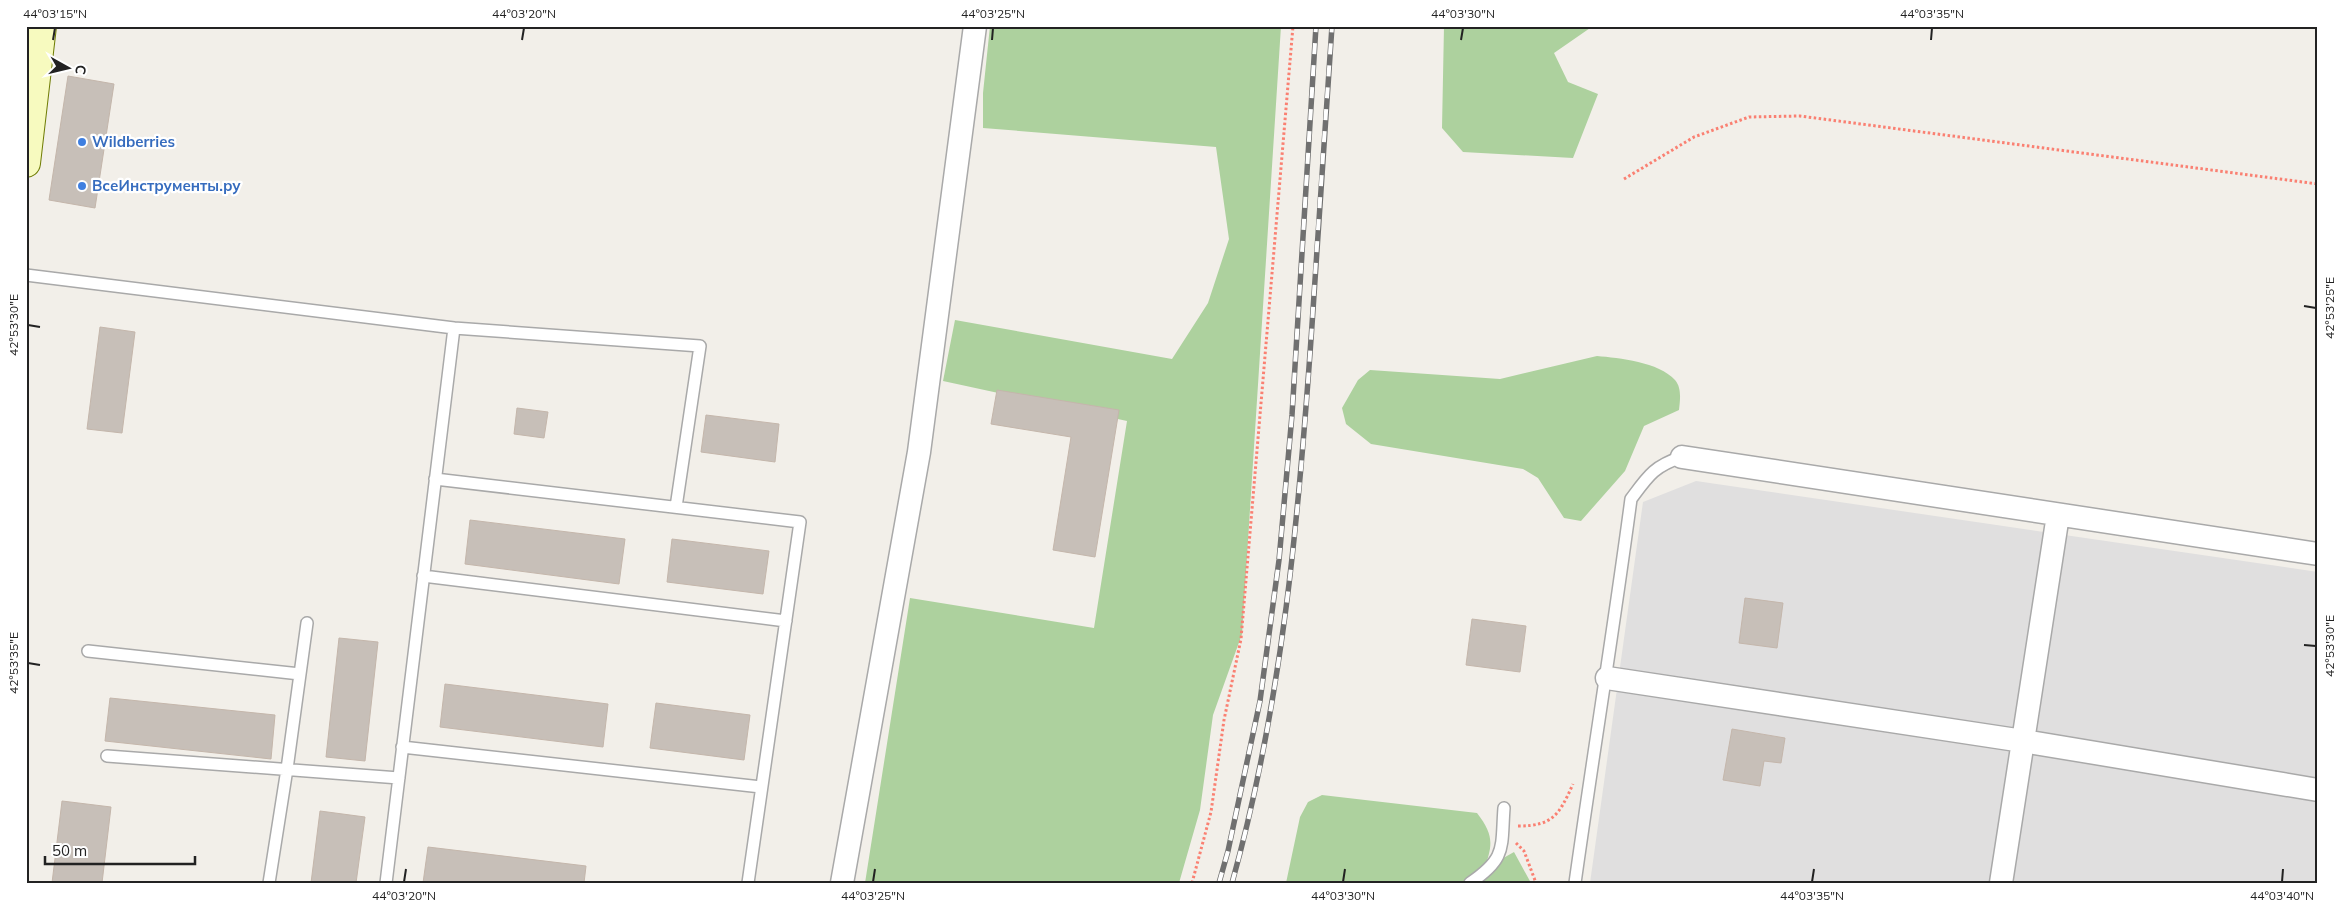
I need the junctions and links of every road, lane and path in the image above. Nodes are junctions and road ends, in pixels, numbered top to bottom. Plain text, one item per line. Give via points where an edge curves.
1 (42, 26) edge
2 (975, 26) edge
3 (1293, 26) edge
4 (26, 163) edge
5 (1624, 179) dead end
6 (2318, 184) edge
7 (26, 274) edge
8 (454, 328) junction
9 (1682, 457) joint
10 (435, 479) junction
11 (676, 508) junction
12 (2058, 514) junction
13 (2318, 554) edge
14 (423, 576) junction
15 (786, 621) junction
16 (307, 623) dead end
17 (88, 651) dead end
18 (300, 674) junction
19 (1607, 678) junction
20 (2022, 741) junction
21 (402, 747) junction
22 (107, 756) dead end
23 (1593, 758) junction
24 (287, 769) junction
25 (399, 778) junction
26 (762, 787) junction
27 (2318, 790) edge
28 (1504, 808) dead end
29 (1502, 827) junction
30 (269, 883) edge
31 (386, 883) edge
32 (748, 883) edge
33 (842, 883) edge
34 (1192, 883) edge
35 (1470, 883) edge
36 (1536, 883) edge
37 (1575, 883) edge
38 (2001, 883) edge

1 - 4 main road
2 - 33 street via 920,452
3 - 34 path via 1241,638 1224,720 1211,812
5 - 6 path via 1694,137 1749,117 1800,116
7 - 8 lane
8 - 10 lane
8 - 11 lane via 700,346
9 - 12 street
9 - 19 lane via 1664,463 1648,476 1631,499
10 - 11 lane
10 - 14 lane
11 - 15 lane via 800,522
12 - 13 street
12 - 20 street
14 - 15 lane
14 - 21 lane
15 - 26 lane
16 - 18 lane
17 - 18 lane
18 - 24 lane
19 - 20 street
19 - 23 lane
20 - 27 street
20 - 38 street
21 - 25 lane
21 - 26 lane
22 - 24 lane
23 - 29 path via 1576,776 1556,814 1546,823
23 - 37 lane
24 - 25 lane
24 - 30 lane
25 - 31 lane
26 - 32 lane
28 - 29 lane
29 - 35 lane via 1501,853 1487,872
29 - 36 path via 1524,851

